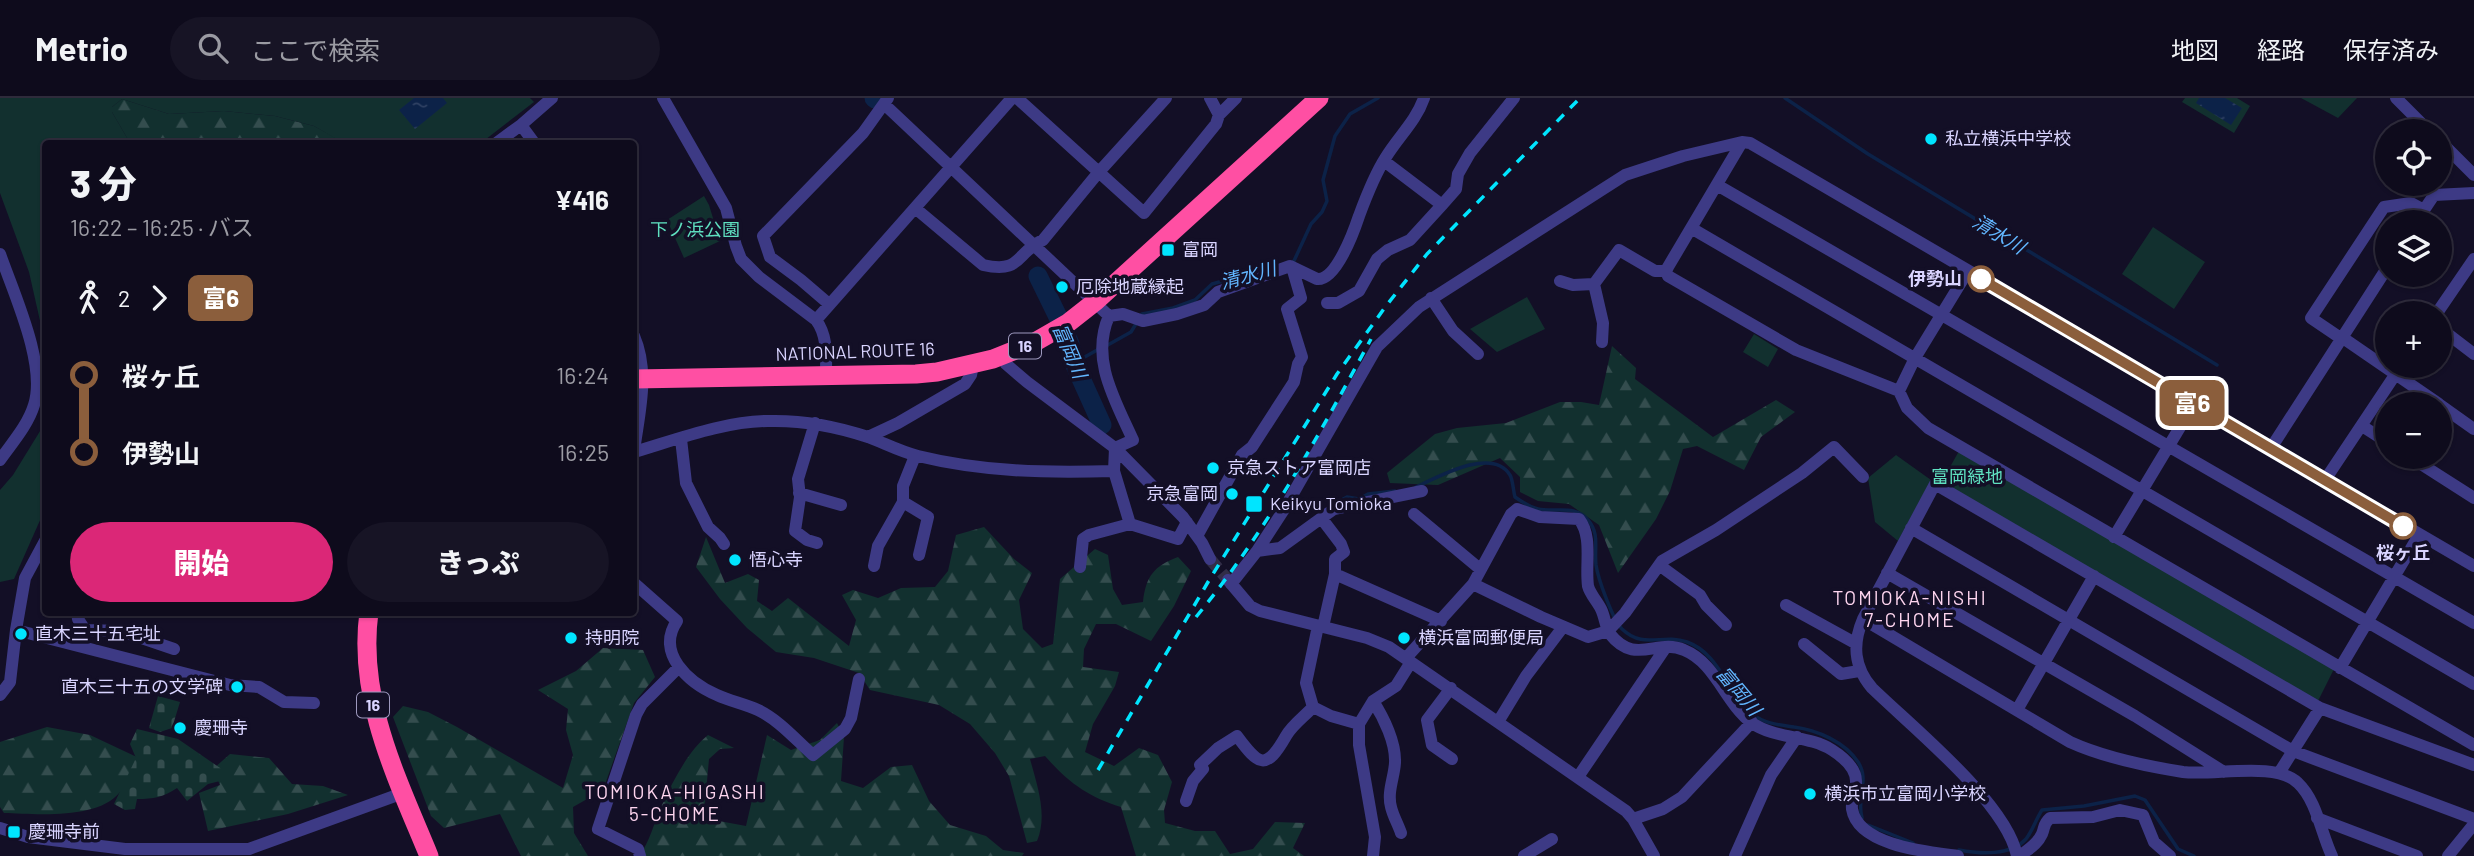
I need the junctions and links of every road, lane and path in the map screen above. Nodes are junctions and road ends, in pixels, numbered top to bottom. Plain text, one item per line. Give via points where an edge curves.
1 (552, 98) edge
2 (663, 98) edge
3 (1014, 98) edge
4 (1166, 98) edge
5 (1210, 98) edge
6 (1236, 98) edge
7 (1319, 98) edge
8 (1424, 98) edge
9 (1514, 98) edge
10 (2396, 98) edge
11 (886, 101) edge
12 (1219, 115) junction
13 (2417, 119) edge
14 (522, 125) junction
15 (501, 140) edge
16 (532, 140) edge
17 (1742, 142) junction
18 (2452, 153) edge
19 (1384, 161) junction
20 (951, 167) junction
21 (1098, 173) junction
22 (2474, 175) edge
23 (1717, 185) junction
24 (2474, 193) edge
25 (1442, 205) junction
26 (915, 208) junction
27 (2382, 210) edge
28 (2424, 210) joint
29 (2375, 221) edge
30 (1691, 228) junction
31 (1034, 244) junction
32 (0, 254) edge
33 (2472, 266) edge
34 (1292, 267) junction
35 (1666, 271) junction
36 (1968, 271) junction
37 (1560, 281) dead end
38 (1594, 284) junction
39 (2375, 287) edge
40 (1431, 298) junction
41 (2446, 301) edge
42 (1327, 303) dead end
43 (830, 304) junction
44 (1102, 308) junction
45 (1942, 314) junction
46 (816, 320) junction
47 (2452, 337) edge
48 (2342, 338) junction
49 (1602, 342) dead end
50 (637, 346) edge
51 (1478, 354) dead end
52 (2474, 354) edge
53 (1001, 356) junction
54 (2375, 357) edge
55 (1916, 358) junction
56 (973, 365) junction
57 (827, 376) junction
58 (638, 378) edge
59 (2393, 378) edge
60 (2408, 378) edge
61 (1899, 391) junction
62 (2425, 392) edge
63 (637, 396) edge
64 (2194, 404) junction
65 (2452, 413) edge
66 (815, 424) junction
67 (2362, 426) junction
68 (2474, 429) edge
69 (2375, 434) edge
70 (868, 437) junction
71 (681, 439) junction
72 (2169, 445) junction
73 (1115, 448) junction
74 (2271, 448) junction
75 (637, 450) edge
76 (915, 456) junction
77 (0, 460) edge
78 (2429, 469) edge
79 (1114, 471) junction
80 (1863, 477) dead end
81 (2325, 480) junction
82 (2142, 490) junction
83 (1422, 491) dead end
84 (799, 493) junction
85 (2474, 498) edge
86 (902, 502) junction
87 (841, 505) dead end
88 (1414, 514) dead end
89 (1322, 519) junction
90 (1186, 522) junction
91 (1130, 524) junction
92 (1911, 528) junction
93 (2419, 535) junction
94 (1197, 536) junction
95 (2115, 537) junction
96 (817, 543) dead end
97 (724, 544) dead end
98 (42, 547) edge
99 (1257, 551) junction
100 (919, 555) dead end
101 (1210, 559) tunnel mouth
102 (1659, 565) junction
103 (873, 566) dead end
104 (2474, 566) edge
105 (1080, 567) dead end
106 (1480, 569) junction
107 (1887, 573) junction
108 (1335, 574) junction
109 (2094, 576) junction
110 (2392, 577) junction
111 (1473, 584) junction
112 (637, 586) edge
113 (1786, 605) dead end
114 (78, 616) edge
115 (368, 616) edge
116 (1863, 619) junction
117 (2068, 619) junction
118 (1441, 621) junction
119 (2368, 621) junction
120 (2474, 623) edge
121 (1726, 625) dead end
122 (1321, 627) junction
123 (1563, 627) junction
124 (16, 630) junction
125 (1608, 631) junction
126 (1855, 643) junction
127 (1804, 644) dead end
128 (1666, 647) junction
129 (174, 649) dead end
130 (1408, 660) junction
131 (2043, 663) junction
132 (678, 668) junction
133 (2340, 668) junction
134 (1859, 671) junction
135 (859, 679) dead end
136 (2474, 684) edge
137 (1451, 688) junction
138 (0, 695) edge
139 (1373, 701) junction
140 (314, 703) dead end
141 (1313, 707) junction
142 (2320, 708) junction
143 (2017, 710) junction
144 (1498, 722) junction
145 (1752, 722) junction
146 (1359, 724) junction
147 (1797, 737) junction
148 (2474, 745) edge
149 (2293, 751) junction
150 (1452, 759) dead end
151 (2474, 765) edge
152 (2225, 772) junction
153 (2279, 773) junction
154 (1578, 777) junction
155 (403, 793) junction
156 (1186, 801) dead end
157 (2317, 818) junction
158 (1633, 819) junction
159 (2474, 821) edge
160 (0, 828) edge
161 (1401, 833) dead end
162 (1552, 839) dead end
163 (429, 856) edge
164 (640, 856) edge
165 (1373, 856) edge
166 (1524, 856) edge
167 (1654, 856) edge
168 (1735, 856) edge
169 (1958, 856) edge
170 (2019, 856) edge
171 (2170, 856) edge
172 (2332, 856) edge
173 (2417, 856) edge
174 (2448, 856) edge

1 - 14 street
2 - 46 street via 726,208 741,258
3 - 20 street
3 - 21 street
4 - 21 street
5 - 12 street
6 - 12 street
7 - 44 highway, NATIONAL ROUTE 16 / 16
8 - 19 street via 1419,114
9 - 25 street via 1470,153 1458,174 1456,189
10 - 13 street
11 - 20 street
11 - 43 street via 863,133 763,236 770,257
12 - 21 street via 1144,214
14 - 15 street
14 - 16 street
17 - 23 street
17 - 36 street
17 - 40 street via 1625,175
18 - 22 street
19 - 25 street
19 - 34 street via 1355,232 1330,275 1317,279
20 - 26 street
20 - 31 street
21 - 31 street via 1043,240
23 - 30 street
23 - 45 street
24 - 28 street via 2434,195
25 - 42 street via 1410,240 1377,259 1359,291 1338,303
26 - 31 street via 984,265 1011,267
26 - 43 street
27 - 28 street via 2411,203
29 - 48 street via 2311,318
30 - 35 street
30 - 55 street
31 - 44 street
32 - 77 street via 38,380 29,416
33 - 41 street
34 - 44 street via 1218,292 1204,305 1177,314 1143,321
34 - 94 street via 1300,298 1287,309 1303,357 1294,382 1252,447 1242,455
35 - 38 street via 1655,271 1619,250
35 - 61 street via 1789,347
36 - 45 street
36 - 64 street
37 - 38 street
38 - 49 street via 1603,323
39 - 48 street
40 - 51 street via 1453,331
40 - 99 street via 1377,347
43 - 46 street
44 - 53 highway, NATIONAL ROUTE 16 / 16
44 - 73 street via 1101,360 1133,440
45 - 55 street
45 - 72 street
46 - 57 street via 825,338
47 - 52 street
48 - 54 street
48 - 74 street
50 - 58 street via 641,359
53 - 56 highway, NATIONAL ROUTE 16 / 16
53 - 73 street via 1027,382
55 - 61 street
55 - 82 street
56 - 57 highway, NATIONAL ROUTE 16 / 16 via 916,374
56 - 70 street via 965,384
57 - 58 highway, NATIONAL ROUTE 16 / 16
58 - 63 street
59 - 67 street
60 - 62 street
61 - 95 street via 1907,408 1928,428
64 - 72 street
64 - 74 street
65 - 68 street
66 - 70 street
66 - 71 street via 743,423
66 - 84 street via 798,479
67 - 69 street
67 - 81 street
70 - 76 street
71 - 75 street
71 - 97 street via 686,483 708,527
72 - 82 street
72 - 110 street
73 - 79 street
73 - 90 street
74 - 81 street
76 - 79 street via 993,470
76 - 86 street
78 - 85 street
79 - 91 street
80 - 102 street via 1834,447 1802,473
81 - 93 street
82 - 95 street
82 - 119 street
83 - 89 street via 1334,509
84 - 87 street
84 - 96 street via 795,531
86 - 100 street via 928,517
86 - 103 street via 878,546
88 - 106 street
89 - 99 street via 1280,548
89 - 108 street via 1344,552 1335,559
90 - 91 street via 1178,539
90 - 94 street
91 - 105 street via 1083,539
92 - 107 street
92 - 109 street via 1935,484
92 - 117 street
93 - 104 street
93 - 110 street
94 - 101 street
95 - 133 street
98 - 124 street via 26,578
99 - 122 street via 1230,582 1250,606
102 - 121 street via 1700,595
102 - 125 street
106 - 111 street
106 - 125 street via 1517,509 1540,517 1579,519 1586,528 1588,589 1602,610
107 - 116 street
107 - 131 street
108 - 118 street
108 - 122 street
109 - 117 street
109 - 142 street
110 - 119 street
110 - 120 street
111 - 118 street
111 - 123 street
112 - 132 street via 677,621 669,647
113 - 126 street
114 - 129 street via 85,630 121,631
115 - 155 highway, 16 via 369,683 380,731
116 - 126 street
116 - 143 street
117 - 131 street
117 - 149 street
118 - 130 street
119 - 133 street
119 - 136 street
122 - 130 street via 1367,638
122 - 141 street via 1306,682
123 - 125 street via 1588,637
123 - 144 street
124 - 138 street via 10,682
124 - 140 street via 230,685 259,687 284,702
125 - 128 street via 1628,648
126 - 134 street
127 - 134 street via 1841,674
128 - 145 street via 1696,657
128 - 154 street
130 - 137 street
130 - 139 street via 1396,686
131 - 143 street
131 - 152 street
132 - 135 street via 716,695 759,710 813,755 852,718
132 - 164 street via 636,715 598,829 638,849
133 - 148 street
134 - 170 street via 1982,796 2008,831
137 - 144 street
137 - 150 street via 1427,720 1432,745
139 - 146 street
139 - 161 street via 1383,716 1395,761 1391,806
141 - 146 street
141 - 156 street via 1270,759 1256,759 1237,736 1217,748 1200,765 1203,769
142 - 149 street
142 - 151 street
143 - 152 street via 2095,753 2188,772
144 - 154 street
145 - 147 street
145 - 158 street via 1682,797
146 - 165 street via 1375,837
147 - 168 street via 1771,775
147 - 169 street via 1818,741 1853,768 1852,809 1870,833 1923,852
149 - 153 street
149 - 159 street
152 - 153 street
153 - 157 street via 2297,782
154 - 158 street
155 - 160 street via 249,849 125,849 29,837
155 - 163 highway, 16
157 - 172 street
157 - 173 street
158 - 167 street
159 - 174 street
162 - 166 street
170 - 171 street via 2032,849 2050,818 2093,817 2120,810 2143,815 2154,842

